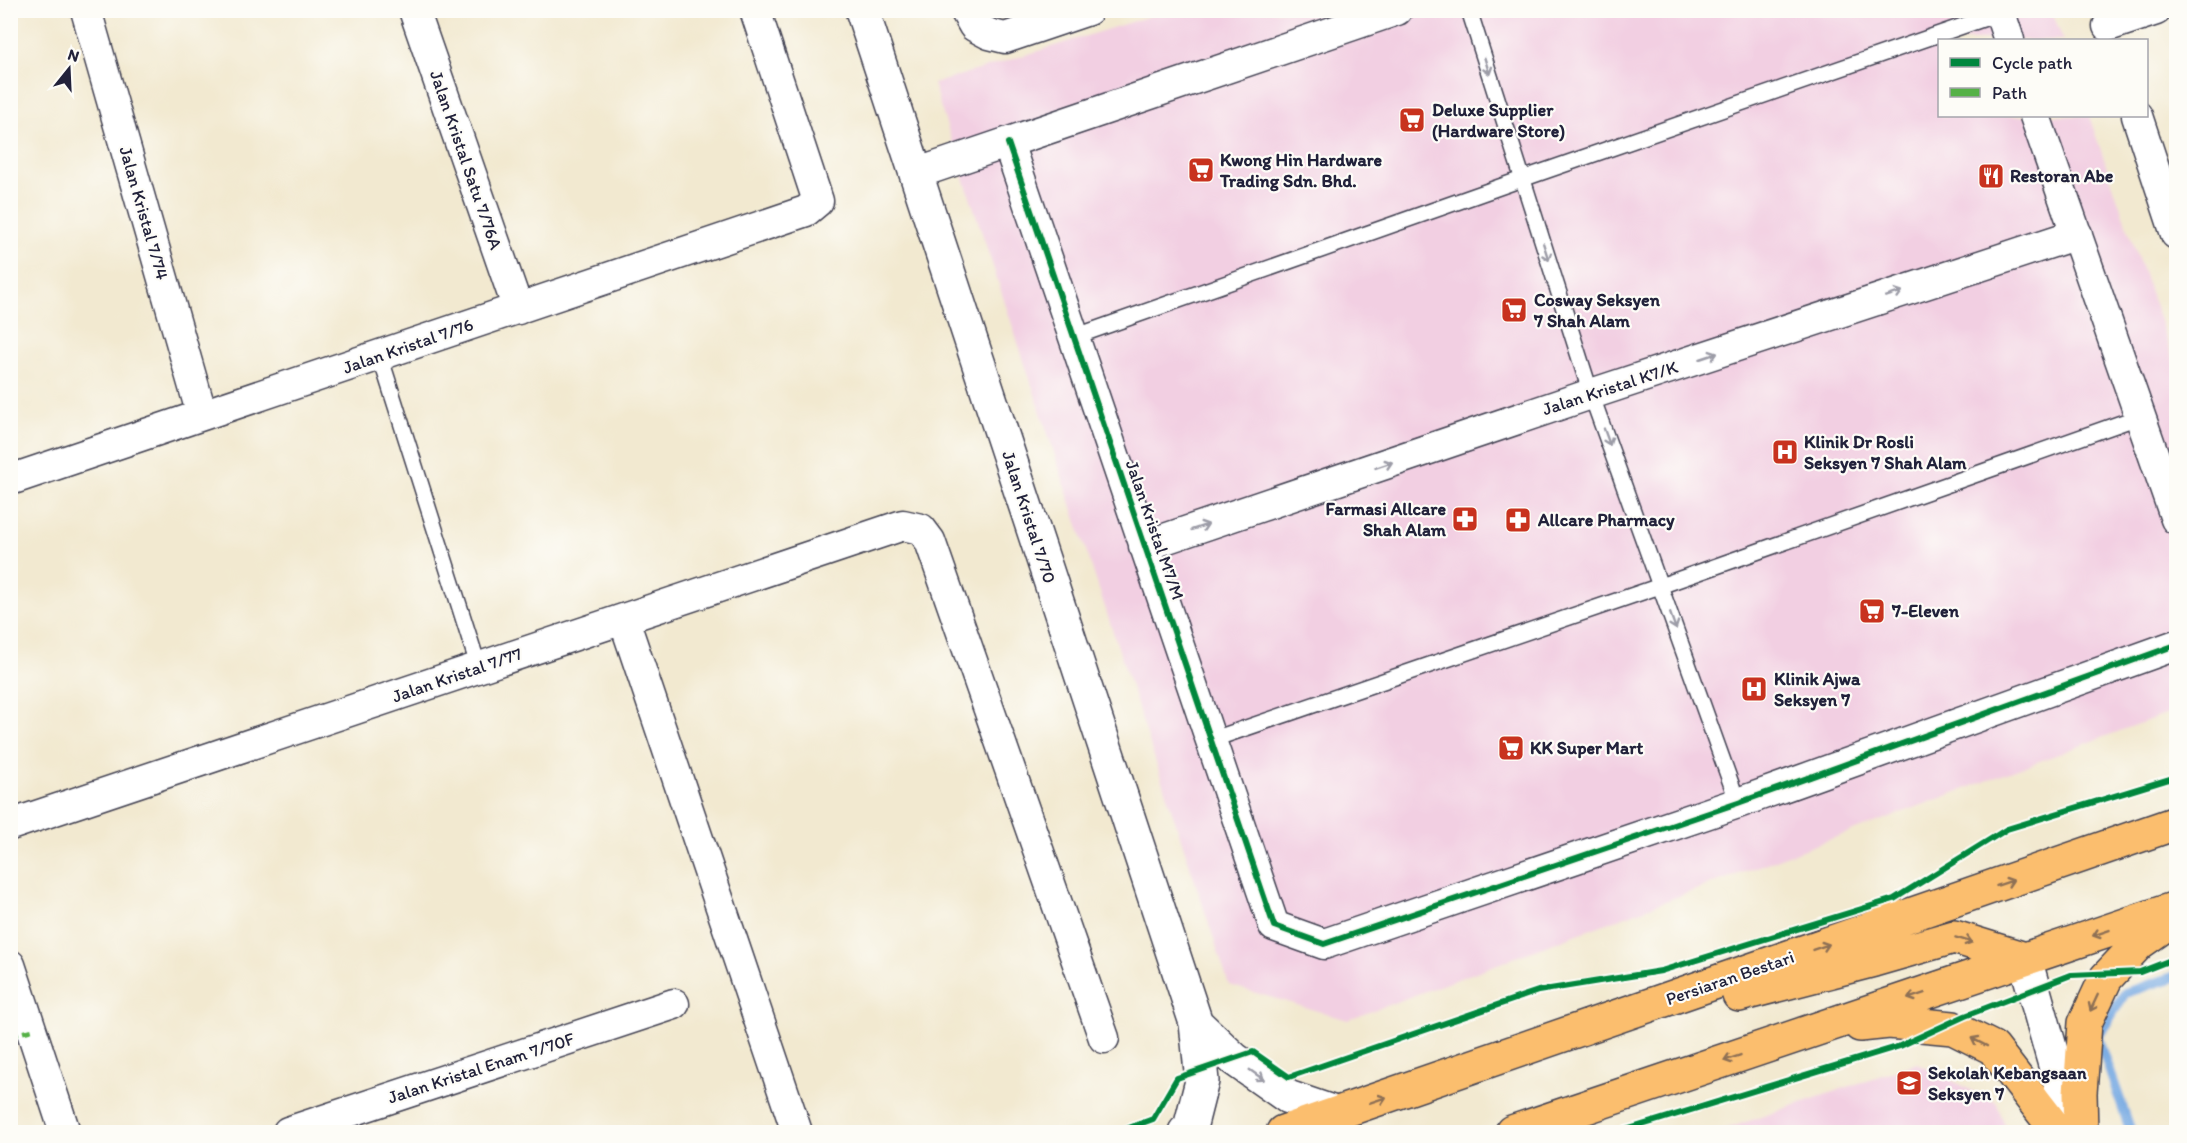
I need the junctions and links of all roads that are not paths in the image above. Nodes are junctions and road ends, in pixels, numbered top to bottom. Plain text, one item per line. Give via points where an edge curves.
1 (86, 10) edge
2 (414, 10) edge
3 (754, 10) edge
4 (861, 10) edge
5 (965, 10) edge
6 (1088, 10) edge
7 (1397, 10) edge
8 (1469, 10) edge
9 (2156, 10) edge
10 (2003, 21) edge
11 (2107, 26) edge
12 (1948, 39) edge
13 (1938, 42) edge
14 (2035, 117) edge
15 (2137, 117) edge
16 (1008, 143) junction
17 (915, 174) junction
18 (1522, 179) junction
19 (2077, 234) junction
20 (2176, 234) edge
21 (518, 309) junction
22 (1074, 337) junction
23 (380, 356) junction
24 (1591, 394) junction
25 (202, 415) junction
26 (2141, 416) junction
27 (10, 480) edge
28 (2176, 519) edge
29 (1144, 546) junction
30 (1660, 586) junction
31 (624, 620) junction
32 (2176, 645) edge
33 (479, 668) junction
34 (1211, 740) junction
35 (1738, 803) junction
36 (2176, 823) edge
37 (10, 825) edge
38 (2176, 908) edge
39 (2176, 918) edge
40 (2025, 959) junction
41 (10, 965) edge
42 (674, 1004) dead end
43 (1196, 1023) junction
44 (1820, 1028) junction
45 (1562, 1036) junction
46 (1104, 1038) dead end
47 (1338, 1114) junction
48 (65, 1132) edge
49 (288, 1132) edge
50 (797, 1132) edge
51 (1185, 1132) edge
52 (1283, 1132) edge
53 (1512, 1132) edge
54 (2058, 1132) edge
55 (2074, 1132) edge
56 (2081, 1132) edge

1 - 25 street, Jalan Kristal 7/74
2 - 21 street, Jalan Kristal Satu 7/76A
3 - 21 street, Jalan Kristal 7/76 via 818,201 806,212
4 - 17 street, Jalan Kristal 7/70
5 - 6 street via 974,26 1005,38
7 - 16 street
8 -> 18 lane
9 - 11 street
10 - 12 lane
13 - 18 lane
14 - 19 street
15 - 20 street
16 - 17 street
16 - 22 street, Jalan Kristal M7/M
17 - 43 street, Jalan Kristal 7/70
18 - 22 lane
18 -> 24 lane
24 -> 19 street, Jalan Kristal K7/K
19 - 26 street
21 - 23 street, Jalan Kristal 7/76
22 - 29 street, Jalan Kristal M7/M
23 - 25 street, Jalan Kristal 7/76
23 - 33 lane
29 -> 24 street, Jalan Kristal K7/K
24 -> 30 lane
25 - 27 street, Jalan Kristal 7/76
26 - 28 street
26 - 30 lane
29 - 34 street, Jalan Kristal M7/M
30 - 34 lane
30 -> 35 lane
31 - 33 street, Jalan Kristal 7/77
31 - 46 street, Jalan Kristal 7/77 via 903,525 921,529 930,541
31 - 50 street
32 - 35 street
33 - 37 street, Jalan Kristal 7/77
34 - 35 street, Jalan Kristal M7/M via 1274,926 1324,944
45 -> 36 main road, Persiaran Bestari
38 -> 40 main road
39 -> 56 main road via 2139,942 2106,978 2085,1023
40 -> 44 main road
45 -> 40 main road via 1772,987 1954,937
40 - 55 street
41 - 48 street
42 - 49 street, Jalan Kristal Enam 7/70F
43 -> 47 street via 1234,1059 1288,1097
43 - 51 street, Jalan Kristal 7/70 via 1202,1081 1190,1128
44 -> 53 main road
54 -> 44 main road via 1993,1048 1953,1028 1890,1022
47 -> 45 main road, Persiaran Bestari
47 - 52 main road, Persiaran Bestari

